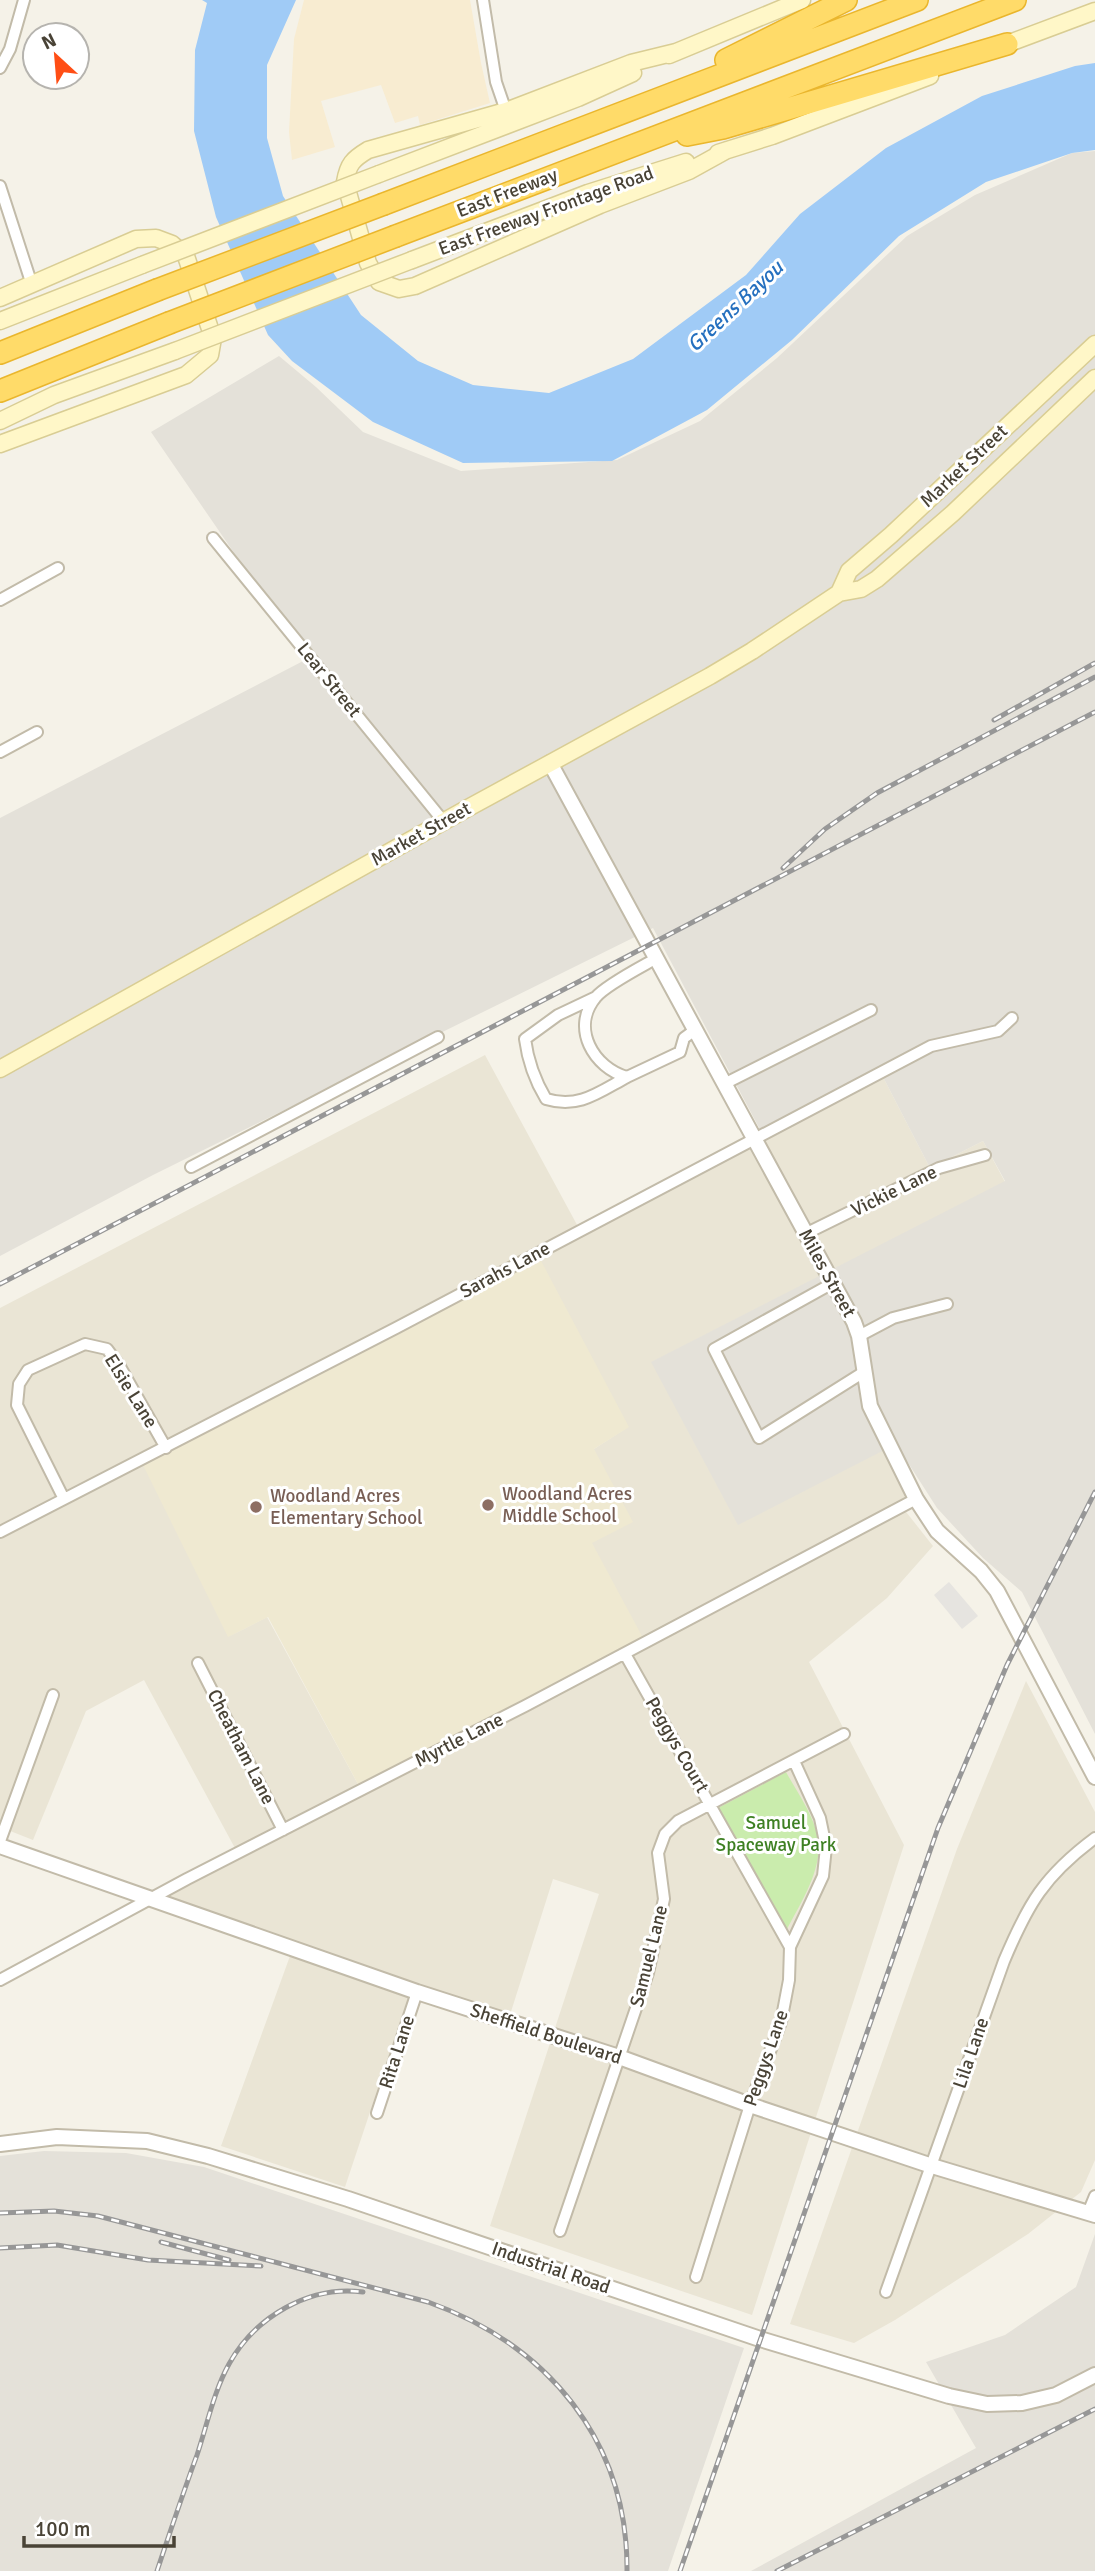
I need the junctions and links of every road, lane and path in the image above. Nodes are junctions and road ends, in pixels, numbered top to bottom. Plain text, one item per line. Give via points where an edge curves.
1 (23, 0) edge
2 (483, 0) edge
3 (802, 0) edge
4 (846, 0) edge
5 (916, 0) edge
6 (1015, 0) edge
7 (1095, 11) edge
8 (1007, 44) junction
9 (0, 68) edge
10 (614, 115) junction
11 (508, 118) junction
12 (634, 145) junction
13 (727, 150) junction
14 (0, 186) edge
15 (32, 285) junction
16 (0, 298) edge
17 (0, 321) edge
18 (1095, 344) edge
19 (0, 353) edge
20 (1095, 378) edge
21 (0, 391) edge
22 (0, 421) edge
23 (0, 444) edge
24 (214, 538) dead end
25 (58, 568) dead end
26 (839, 593) junction
27 (0, 600) edge
28 (37, 732) dead end
29 (0, 752) edge
30 (550, 763) junction
31 (444, 822) junction
32 (656, 959) junction
33 (596, 997) junction
34 (871, 1010) dead end
35 (1012, 1018) dead end
36 (695, 1030) junction
37 (438, 1037) dead end
38 (0, 1069) edge
39 (628, 1077) junction
40 (724, 1084) junction
41 (754, 1139) junction
42 (985, 1155) dead end
43 (191, 1167) dead end
44 (805, 1234) junction
45 (833, 1283) junction
46 (947, 1304) dead end
47 (859, 1336) junction
48 (864, 1372) junction
49 (166, 1448) junction
50 (64, 1499) junction
51 (916, 1499) junction
52 (0, 1532) edge
53 (625, 1654) junction
54 (198, 1663) dead end
55 (53, 1695) dead end
56 (844, 1734) dead end
57 (794, 1761) junction
58 (1095, 1777) edge
59 (710, 1804) junction
60 (283, 1830) junction
61 (1095, 1838) edge
62 (0, 1844) edge
63 (151, 1900) junction
64 (790, 1947) junction
65 (0, 1980) edge
66 (417, 1992) junction
67 (620, 2057) junction
68 (750, 2105) junction
69 (377, 2112) dead end
70 (0, 2144) edge
71 (932, 2166) junction
72 (1095, 2196) edge
73 (1092, 2214) edge
74 (559, 2231) dead end
75 (696, 2277) dead end
76 (886, 2292) dead end
77 (1095, 2375) edge

1 - 9 street
2 - 11 street via 494,71
3 - 11 main road via 676,52 631,63
4 - 10 highway
5 - 10 highway, East Freeway
6 - 12 highway, East Freeway
7 - 8 main road, East Freeway Frontage Road
8 - 12 highway via 723,128
8 - 13 main road, East Freeway Frontage Road
10 - 19 highway, East Freeway, bridge
11 - 13 main road via 368,150 353,159 345,182 368,264 379,282 399,289 415,286 689,171
11 - 17 main road, bridge via 379,174
12 - 21 highway, East Freeway, bridge
13 - 22 main road, East Freeway Frontage Road, bridge via 587,193 54,395
14 - 15 street
15 - 16 main road
15 - 23 main road via 136,239 156,238 172,244 186,256 213,338 210,355 186,375
18 - 26 main road, Market Street via 849,571
20 - 26 main road, Market Street via 906,554 861,589
24 - 31 street, Lear Street
25 - 27 street
26 - 30 main road, Market Street via 752,651
28 - 29 street
30 - 31 main road, Market Street
30 - 32 street, Miles Street
31 - 38 main road, Market Street
32 - 33 street
32 - 36 street, Miles Street
33 - 39 street via 584,1023 588,1042 600,1062 613,1073
33 - 39 street via 558,1015 526,1039 534,1079 545,1099 559,1103 578,1102
34 - 40 street
35 - 41 street, Sarahs Lane via 998,1031 931,1046
36 - 39 street via 684,1038 680,1052
36 - 40 street, Miles Street
37 - 43 street
40 - 41 street, Miles Street
41 - 44 street, Miles Street
41 - 49 street, Sarahs Lane
42 - 44 street, Vickie Lane via 939,1168
44 - 45 street, Miles Street
45 - 47 street, Miles Street
45 - 48 street via 714,1349 758,1438
46 - 47 street via 893,1318
47 - 48 street, Miles Street
48 - 51 street, Miles Street via 870,1406
49 - 50 street, Sarahs Lane
49 - 50 street, Elsie Lane via 107,1349 85,1344 28,1370 19,1384 17,1405
50 - 52 street, Sarahs Lane
51 - 53 street, Myrtle Lane
51 - 58 street, Miles Street via 937,1531 997,1591
53 - 59 street, Peggys Court
53 - 60 street, Myrtle Lane
54 - 60 street, Cheatham Lane
55 - 62 street
56 - 57 street, Samuel Lane
57 - 59 street, Samuel Lane
57 - 64 street, Peggys Lane via 820,1818 826,1847 823,1876
59 - 64 street, Peggys Court
59 - 67 street, Samuel Lane via 678,1821 665,1834 658,1853 664,1899 660,1924
60 - 63 street, Myrtle Lane
61 - 71 street, Lila Lane via 1047,1880 1021,1919
62 - 63 street, Sheffield Boulevard
63 - 65 street, Myrtle Lane
63 - 66 street, Sheffield Boulevard
64 - 68 street, Peggys Lane via 781,2022
66 - 67 street, Sheffield Boulevard
66 - 69 street, Rita Lane
67 - 68 street, Sheffield Boulevard
67 - 74 street, Samuel Lane
68 - 71 street, Sheffield Boulevard
68 - 75 street, Peggys Lane
70 - 77 street, Industrial Road via 57,2137 147,2141 208,2156 760,2339 986,2404 1022,2403 1056,2395
71 - 73 street, Sheffield Boulevard
71 - 76 street, Lila Lane
72 - 73 street

